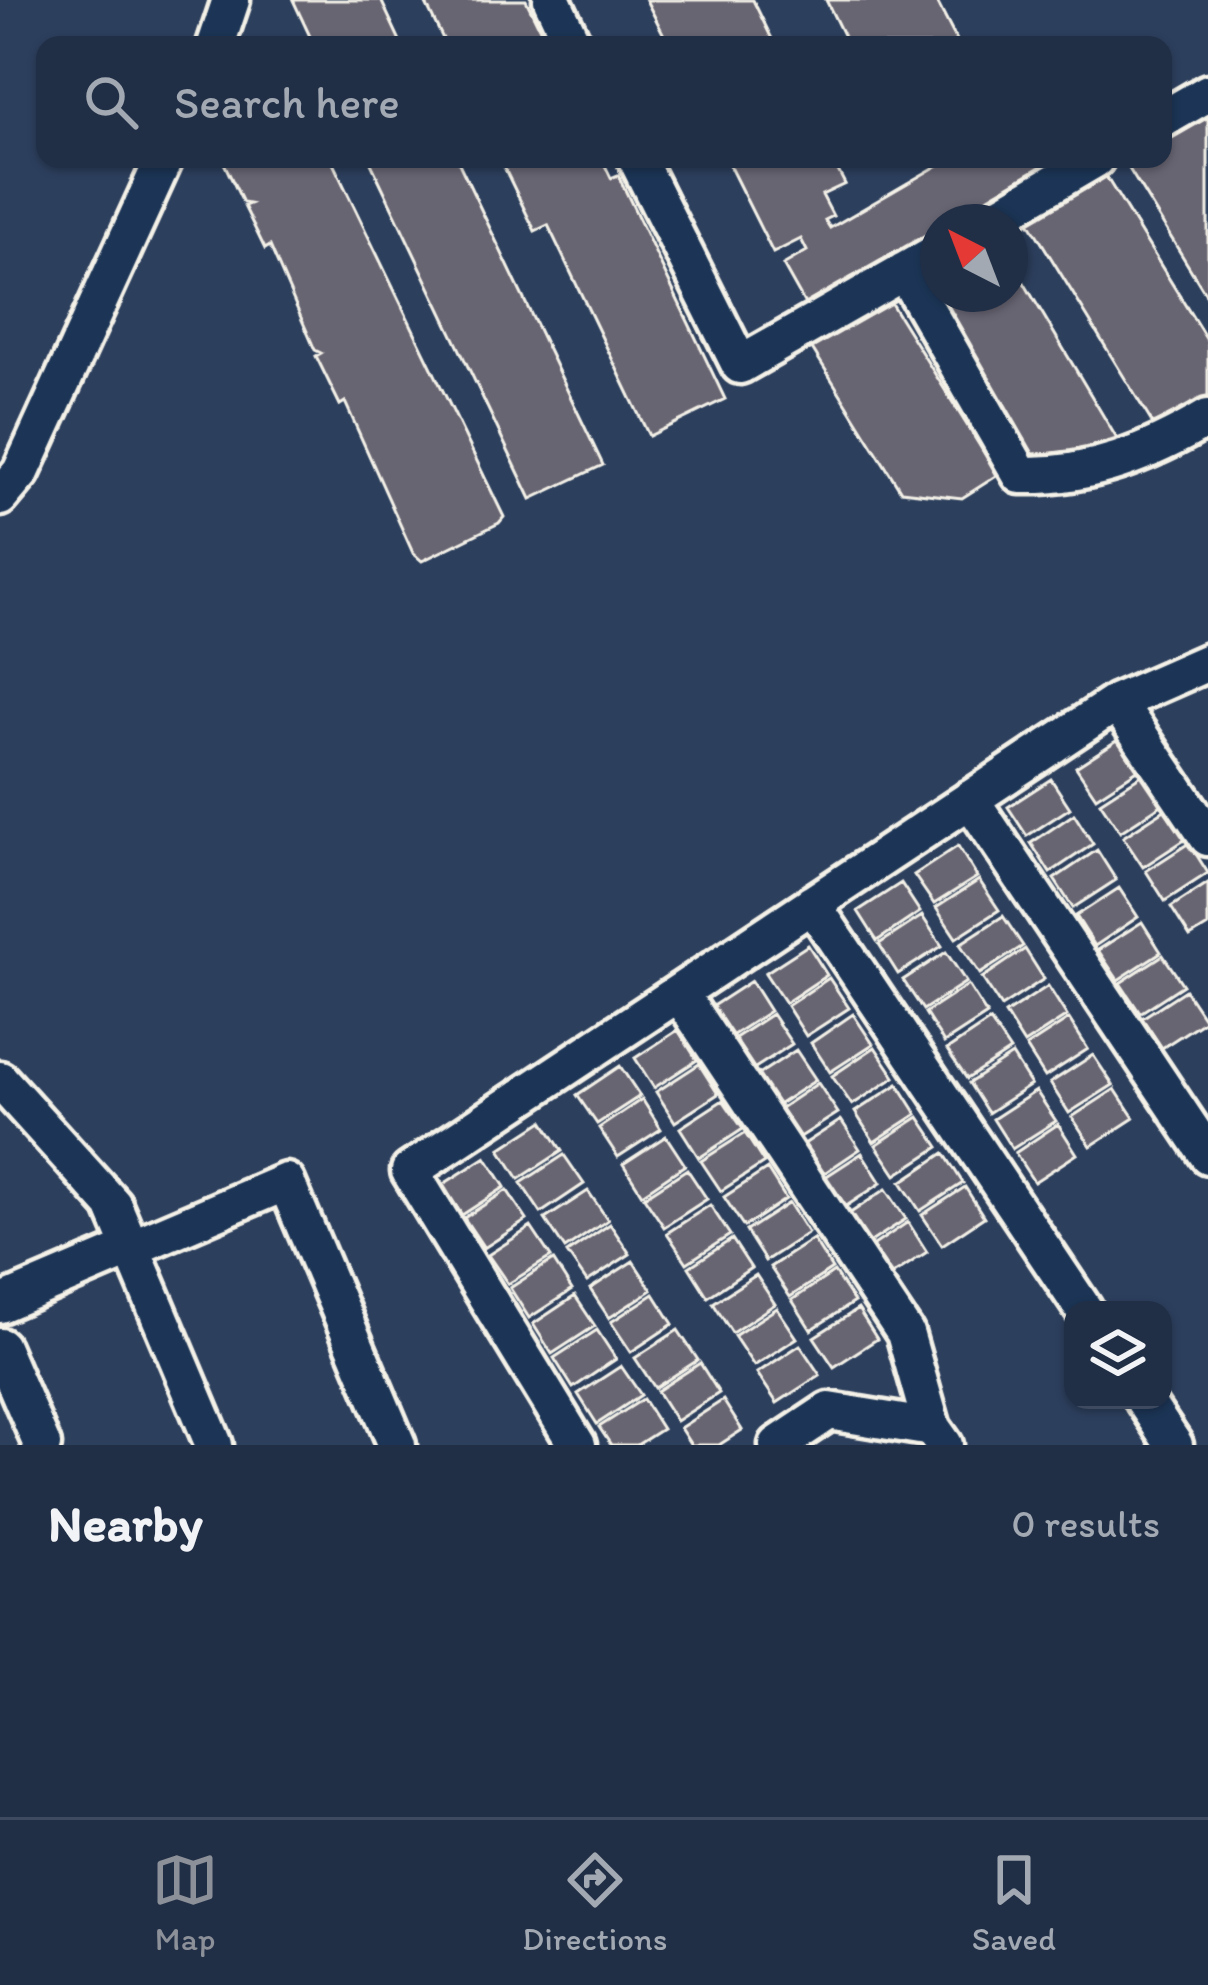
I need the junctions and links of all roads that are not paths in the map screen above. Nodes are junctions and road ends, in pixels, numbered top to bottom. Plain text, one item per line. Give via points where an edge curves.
1 (231, 0) edge
2 (552, 0) edge
3 (219, 36) edge
4 (569, 36) edge
5 (1208, 93) edge
6 (1172, 114) edge
7 (160, 168) edge
8 (642, 168) edge
9 (1080, 168) edge
10 (1019, 204) edge
11 (920, 262) edge
12 (904, 271) junction
13 (1208, 418) edge
14 (0, 497) edge
15 (1208, 662) edge
16 (1117, 702) junction
17 (970, 799) junction
18 (1208, 837) edge
19 (812, 904) junction
20 (679, 993) junction
21 (0, 1080) edge
22 (1208, 1155) edge
23 (130, 1248) junction
24 (1078, 1301) edge
25 (0, 1304) edge
26 (0, 1346) edge
27 (1150, 1409) edge
28 (938, 1437) edge
29 (42, 1445) edge
30 (214, 1445) edge
31 (397, 1445) edge
32 (577, 1445) edge
33 (778, 1445) edge
34 (1174, 1445) edge

1 - 3 street
2 - 4 street
5 - 6 street
7 - 14 street via 21,472
8 - 12 street via 740,365
9 - 10 street
11 - 12 street
12 - 13 street via 1021,475 1055,476 1148,454
15 - 16 street
16 - 17 street
16 - 18 street
17 - 19 street
17 - 22 street
19 - 20 street
19 - 24 street
20 - 28 street via 904,1334
20 - 32 street via 410,1171
21 - 23 street via 113,1205
23 - 25 street
23 - 30 street
23 - 31 street via 286,1181
26 - 29 street
27 - 34 street
28 - 33 street via 829,1411

